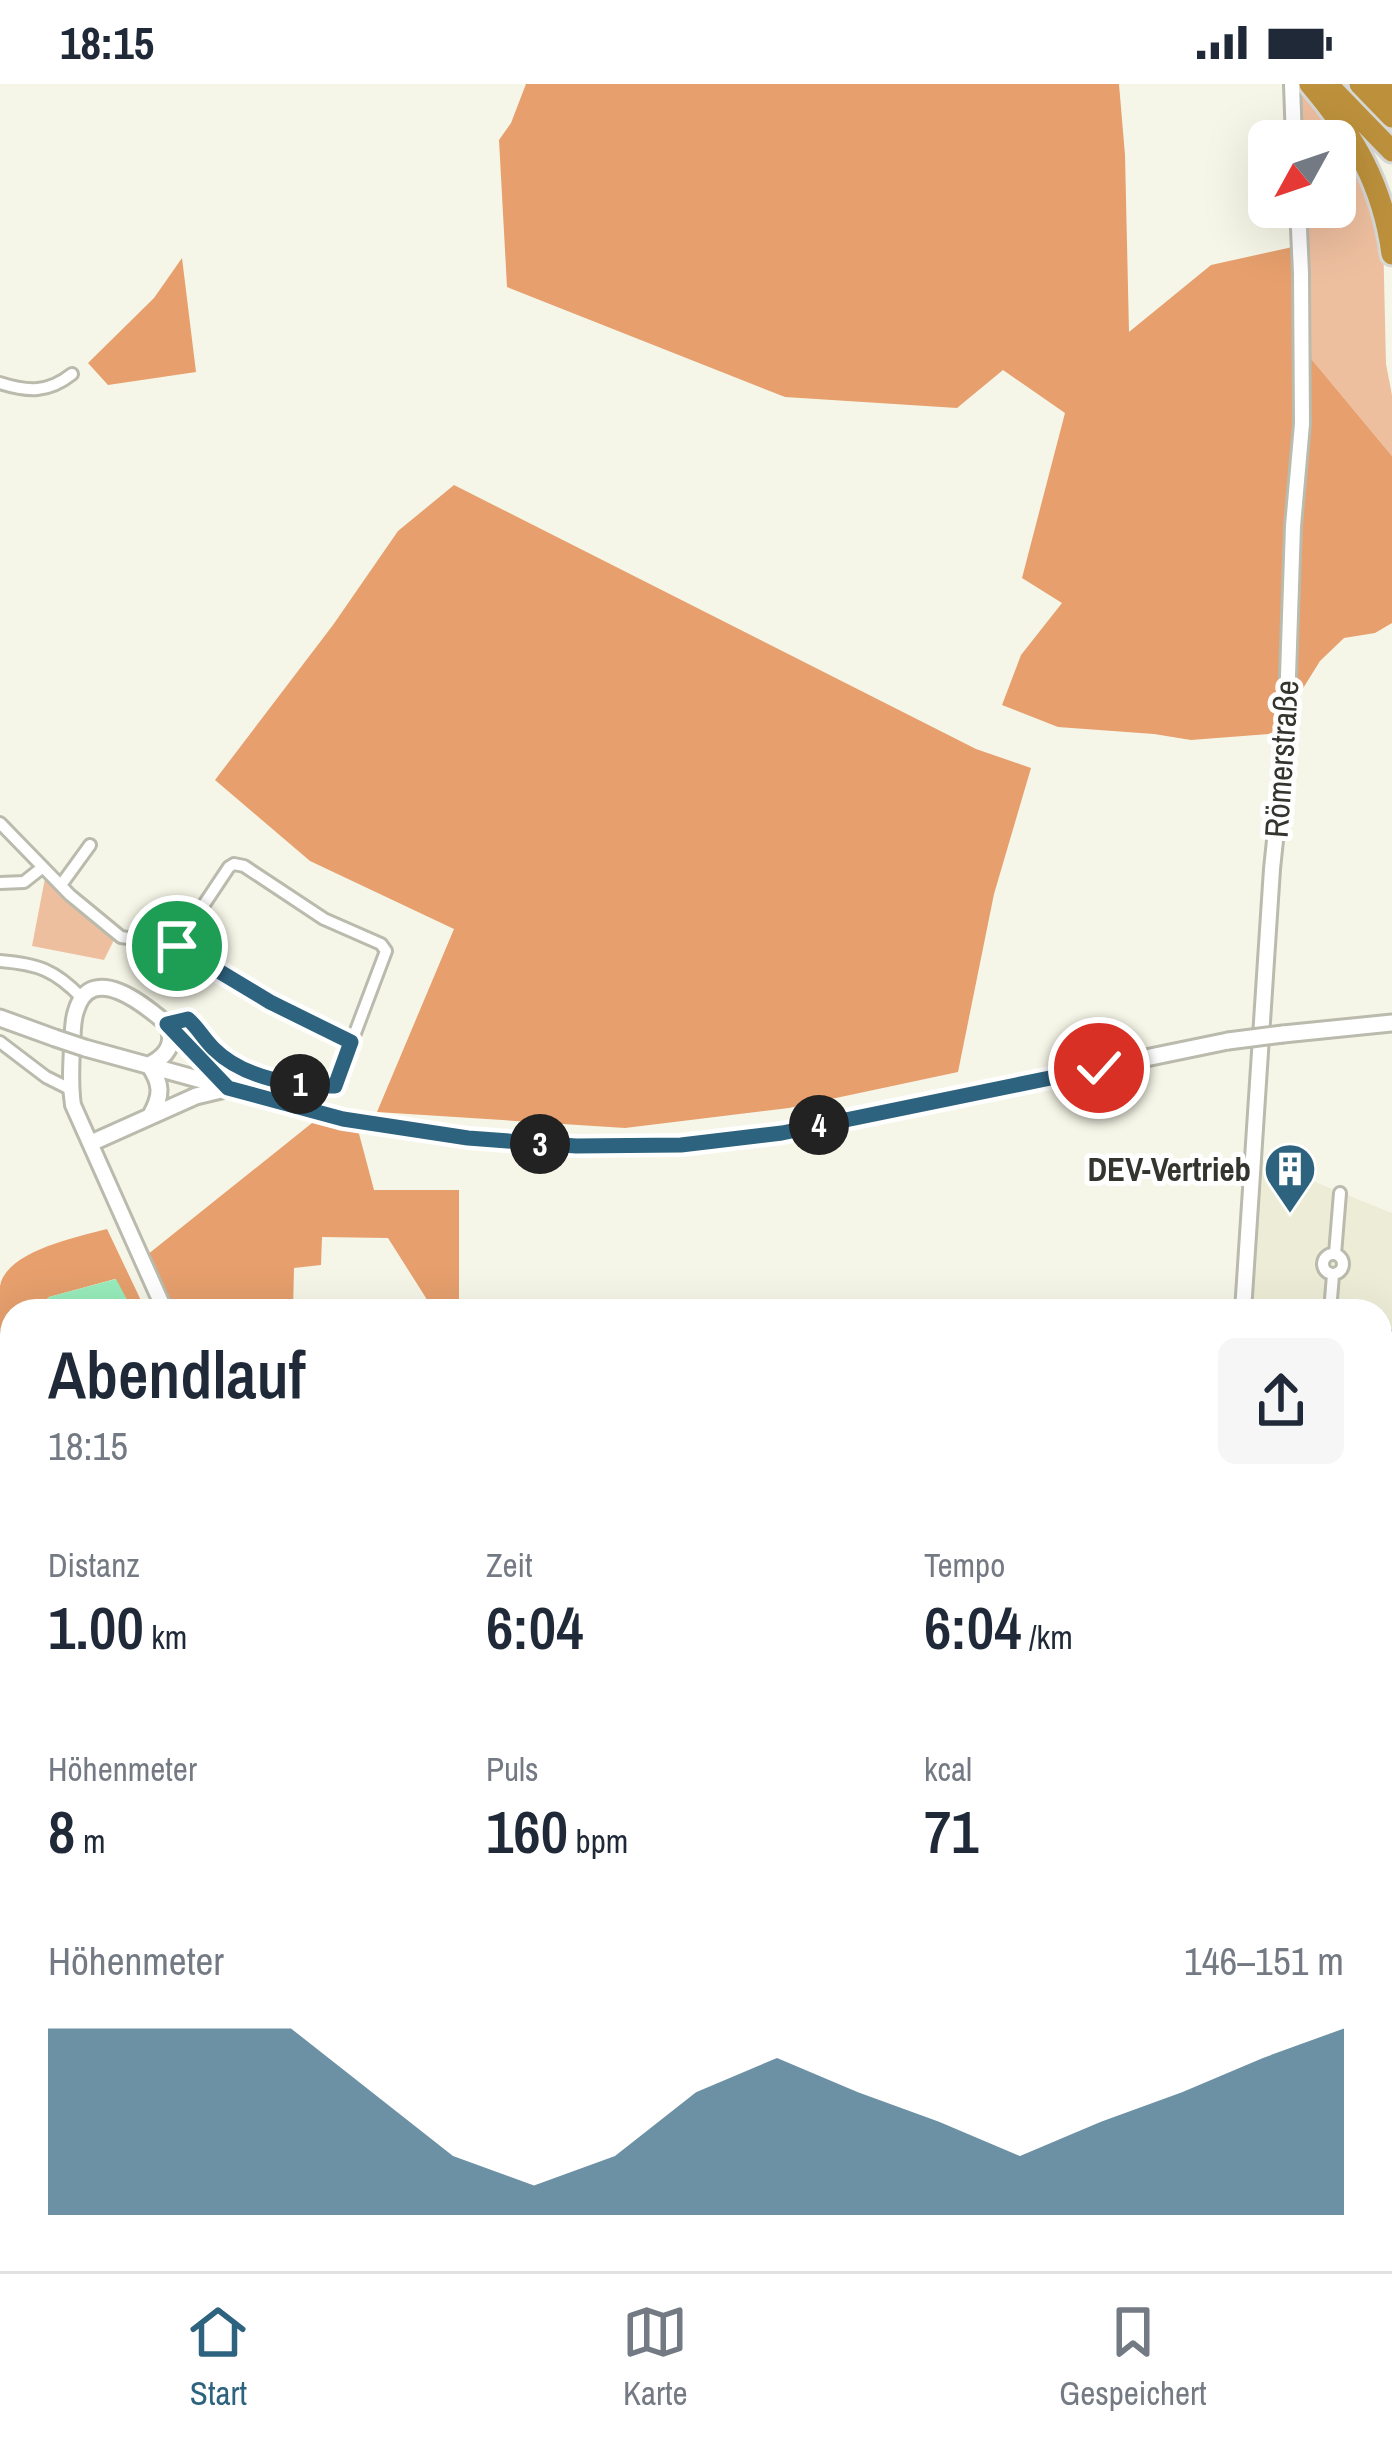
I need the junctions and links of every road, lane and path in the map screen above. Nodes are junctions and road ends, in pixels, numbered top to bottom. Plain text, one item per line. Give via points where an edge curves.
1 (1292, 84) edge
2 (1310, 84) edge
3 (1327, 84) edge
4 (1360, 84) edge
5 (1381, 84) edge
6 (1392, 94) edge
7 (1392, 118) edge
8 (1293, 120) edge
9 (1392, 151) edge
10 (1299, 228) edge
11 (1392, 254) edge
12 (72, 374) dead end
13 (0, 383) edge
14 (0, 823) edge
15 (91, 845) dead end
16 (43, 866) junction
17 (0, 883) edge
18 (62, 886) junction
19 (177, 946) junction
20 (0, 961) edge
21 (82, 998) junction
22 (0, 1018) edge
23 (1392, 1023) edge
24 (167, 1024) junction
25 (0, 1042) edge
26 (351, 1042) junction
27 (149, 1065) junction
28 (228, 1088) junction
29 (70, 1089) junction
30 (151, 1115) junction
31 (91, 1143) junction
32 (1340, 1192) dead end
33 (160, 1299) edge
34 (1244, 1299) edge
35 (1331, 1299) edge

1 - 8 street
2 - 11 highway via 1374,179
3 - 9 highway
4 - 7 highway
5 - 6 highway
10 - 34 street, Römerstraße via 1302,424 1286,735
12 - 13 street via 38,391
14 - 16 street
15 - 18 street
16 - 17 street via 24,882
16 - 18 street
18 - 19 street via 121,937
19 - 26 street
19 - 26 street via 229,867 244,866 386,951
20 - 21 street via 49,970
21 - 24 street via 98,988 124,992
21 - 29 street
22 - 27 main road, bridge
23 - 28 main road, bridge via 1228,1040 782,1133 681,1145 468,1138 343,1119
24 - 26 street via 188,1019 231,1062 318,1087 335,1086
24 - 27 main road via 168,1051
24 - 28 main road
25 - 29 street
27 - 28 main road
27 - 30 main road via 161,1090
28 - 30 main road
29 - 31 street
30 - 31 main road
31 - 33 street
32 - 35 street via 1335,1254 1343,1267 1333,1275

